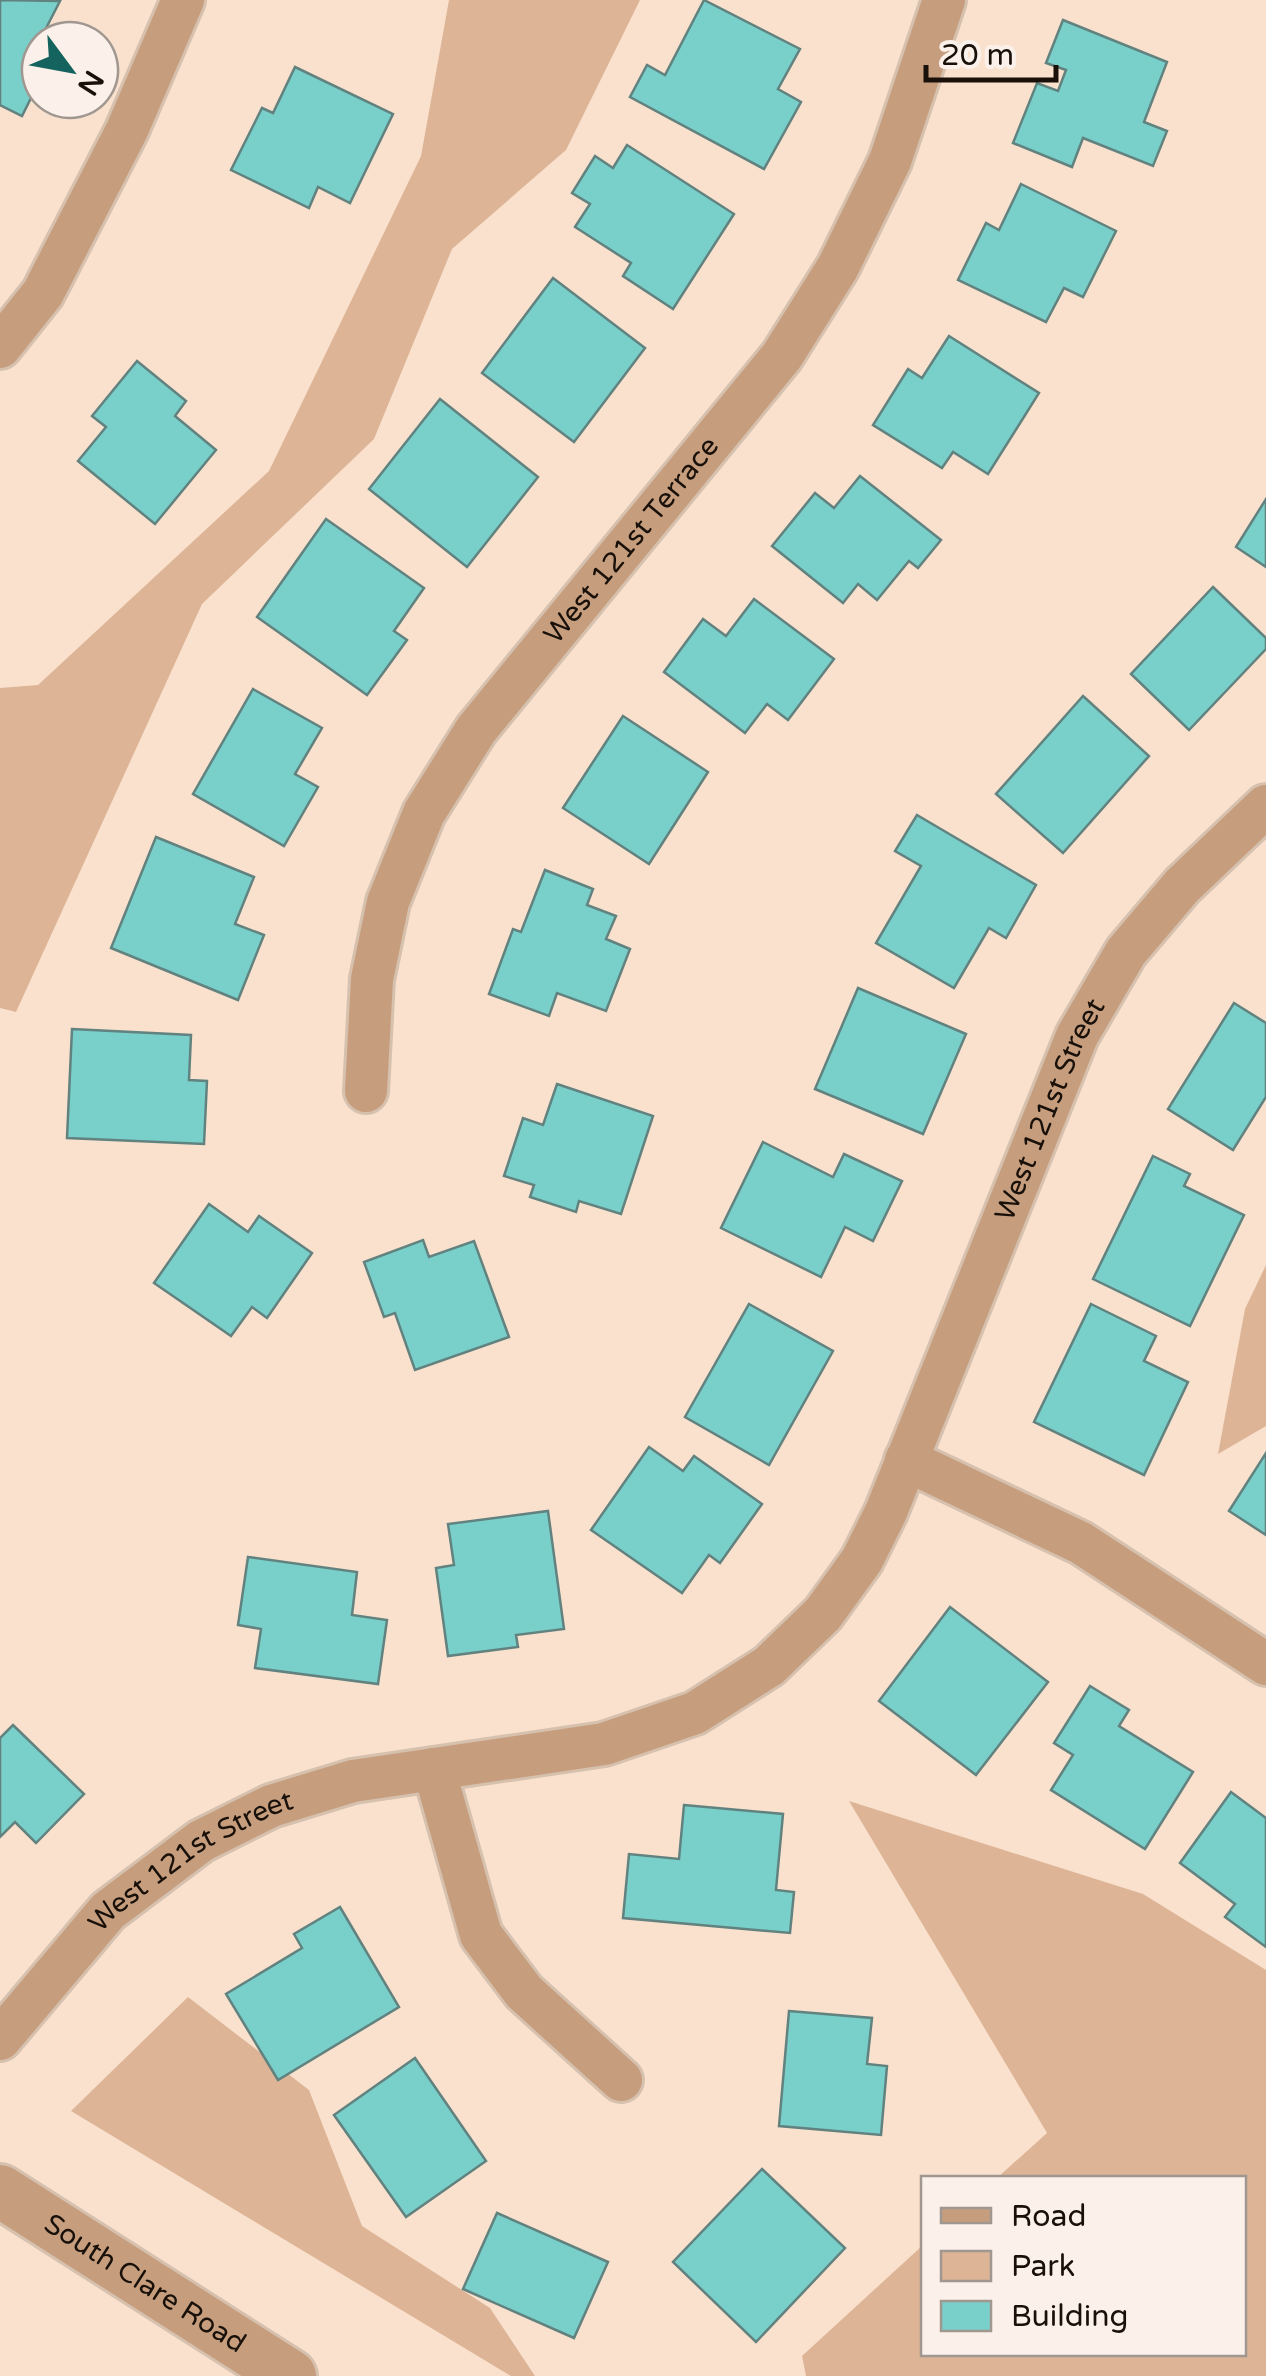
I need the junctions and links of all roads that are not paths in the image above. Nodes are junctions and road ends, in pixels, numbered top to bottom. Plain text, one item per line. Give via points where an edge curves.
1 (182, 0) edge
2 (944, 0) edge
3 (0, 347) edge
4 (1266, 806) edge
5 (366, 1091) dead end
6 (906, 1460) junction
7 (1266, 1664) edge
8 (434, 1770) junction
9 (0, 2039) edge
10 (621, 2080) dead end
11 (0, 2190) edge
12 (290, 2376) edge

1 - 3 street via 126,130 43,293
2 - 5 street, West 121st Terrace via 890,161 838,267 782,356 476,730 424,812 388,902 372,979
4 - 6 street, West 121st Street via 1182,886 1126,952 1077,1036
6 - 7 street via 1080,1543
6 - 8 street, West 121st Street via 862,1560 823,1614 769,1666 695,1713 604,1744
8 - 9 street, West 121st Street via 353,1782 270,1806 201,1841 108,1911
8 - 10 street via 481,1934 524,1992
11 - 12 street, South Clare Road

